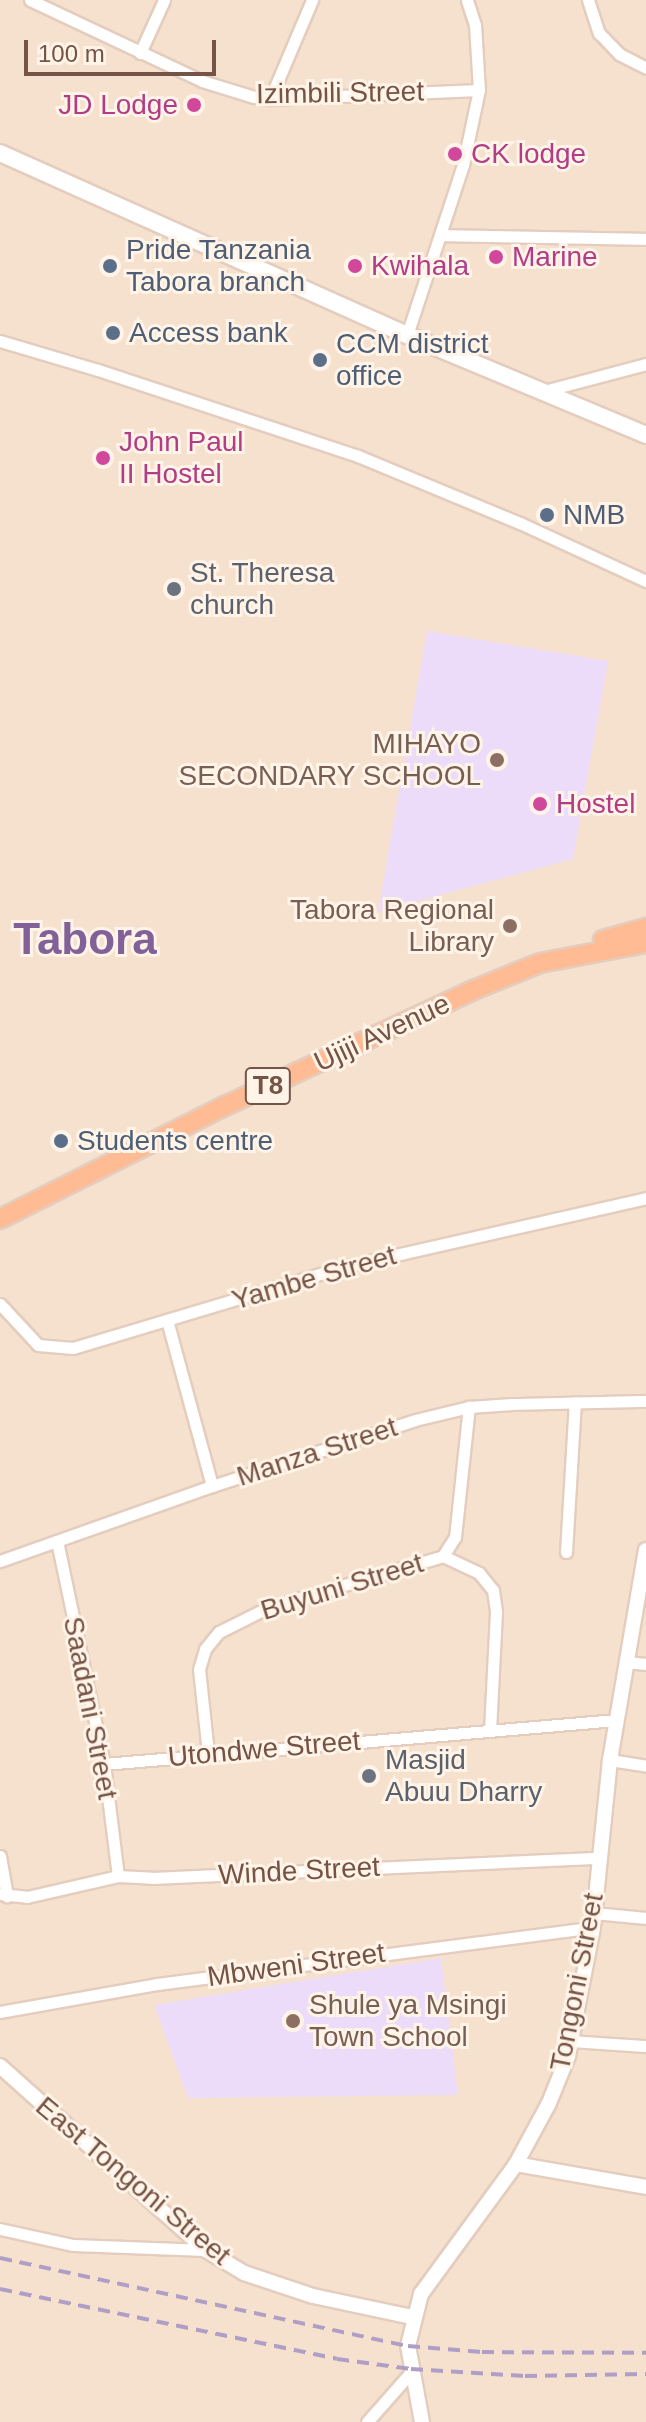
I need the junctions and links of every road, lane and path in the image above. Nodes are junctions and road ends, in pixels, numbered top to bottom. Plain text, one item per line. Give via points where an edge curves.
1 (30, 0) edge
2 (164, 0) edge
3 (312, 0) edge
4 (467, 0) edge
5 (588, 0) edge
6 (140, 53) junction
7 (646, 68) edge
8 (479, 90) junction
9 (270, 99) junction
10 (0, 153) edge
11 (441, 235) junction
12 (646, 239) edge
13 (407, 335) junction
14 (0, 341) edge
15 (646, 364) edge
16 (544, 391) junction
17 (646, 435) edge
18 (646, 581) edge
19 (646, 928) edge
20 (646, 943) edge
21 (540, 963) junction
22 (646, 1198) edge
23 (0, 1219) edge
24 (2, 1310) edge
25 (167, 1320) junction
26 (646, 1401) edge
27 (575, 1402) junction
28 (469, 1407) junction
29 (212, 1486) junction
30 (57, 1541) junction
31 (646, 1550) edge
32 (566, 1552) dead end
33 (443, 1556) junction
34 (0, 1561) edge
35 (646, 1636) edge
36 (629, 1638) junction
37 (626, 1662) junction
38 (646, 1664) edge
39 (616, 1720) junction
40 (490, 1731) junction
41 (208, 1753) junction
42 (610, 1760) junction
43 (104, 1764) junction
44 (646, 1766) edge
45 (0, 1856) edge
46 (600, 1858) junction
47 (118, 1876) junction
48 (4, 1895) edge
49 (646, 1918) edge
50 (593, 1920) junction
51 (0, 2012) edge
52 (570, 2041) junction
53 (646, 2046) edge
54 (0, 2066) edge
55 (516, 2164) junction
56 (646, 2187) edge
57 (0, 2229) edge
58 (206, 2250) junction
59 (413, 2317) junction
60 (412, 2371) junction
61 (367, 2422) edge
62 (422, 2422) edge

1 - 6 street, Izimbili Street
2 - 6 street
3 - 9 street
4 - 8 street via 475,25
5 - 7 street via 599,33 619,54
6 - 9 street, Izimbili Street via 232,92
8 - 9 street, Izimbili Street
8 - 11 street
10 - 13 main road
11 - 12 street
11 - 13 street
13 - 16 main road
14 - 18 street via 358,456
15 - 16 street
16 - 17 main road
19 - 21 highway, T8
20 - 21 highway, Ujiji Avenue / T8
21 - 23 highway, Ujiji Avenue / T8 via 227,1105
22 - 25 street, Yambe Street via 343,1267
24 - 25 street, Yambe Street via 38,1345 54,1349
25 - 29 street
26 - 27 street, Manza Street
27 - 28 street, Manza Street
27 - 32 street
28 - 29 street, Manza Street
28 - 33 street, Buyuni Street via 455,1537
29 - 30 street, Manza Street
30 - 34 street, Manza Street
30 - 43 street, Saadani Street
31 - 36 street, Tongoni Street
33 - 40 street via 479,1573 493,1590
33 - 41 street, Buyuni Street via 269,1607 219,1632 205,1649 199,1669
35 - 36 street
36 - 37 street, Tongoni Street
37 - 38 street
37 - 39 street, Tongoni Street
39 - 40 street, Utondwe Street
39 - 42 street, Tongoni Street
40 - 41 street, Utondwe Street
41 - 43 street, Utondwe Street
42 - 44 street
42 - 46 street, Tongoni Street
43 - 47 street, Saadani Street
45 - 48 street
46 - 47 street, Winde Street
46 - 50 street, Tongoni Street
47 - 48 street, Winde Street via 44,1894
49 - 50 street, Mbweni Street
50 - 51 street, Mbweni Street
50 - 52 street, Tongoni Street
52 - 53 street
52 - 55 street, Tongoni Street via 549,2103
54 - 58 street, East Tongoni Street
55 - 56 street
55 - 59 street, Tongoni Street via 421,2294
57 - 58 street via 73,2245
58 - 59 street, East Tongoni Street via 244,2273 287,2289
59 - 60 street, Tongoni Street via 408,2346
60 - 61 street
60 - 62 street, Tongoni Street

